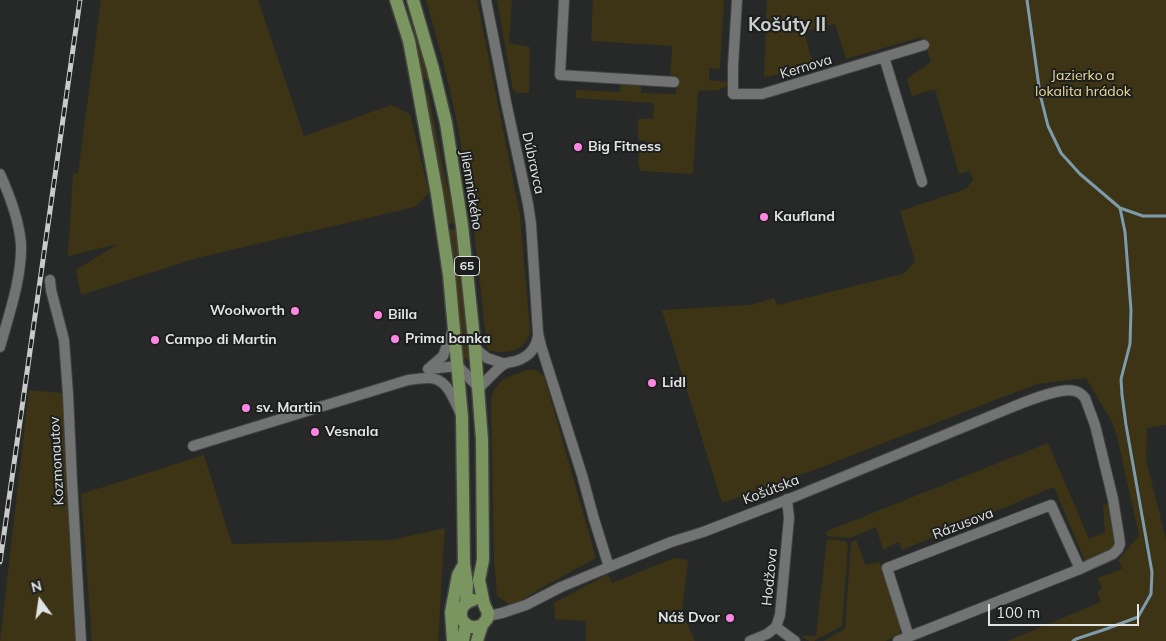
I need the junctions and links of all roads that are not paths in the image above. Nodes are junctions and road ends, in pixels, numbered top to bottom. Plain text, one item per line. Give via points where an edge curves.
1 (396, 0) edge
2 (413, 0) edge
3 (486, 0) edge
4 (564, 0) edge
5 (737, 0) edge
6 (924, 45) dead end
7 (884, 56) junction
8 (674, 82) dead end
9 (0, 174) edge
10 (922, 182) dead end
11 (50, 280) dead end
12 (454, 326) junction
13 (538, 333) junction
14 (0, 346) edge
15 (476, 348) junction
16 (505, 364) junction
17 (458, 366) junction
18 (428, 369) junction
19 (408, 380) junction
20 (478, 388) junction
21 (462, 417) junction
22 (194, 446) dead end
23 (787, 499) junction
24 (464, 564) junction
25 (609, 567) junction
26 (1080, 569) junction
27 (466, 603) junction
28 (485, 615) junction
29 (466, 624) junction
30 (776, 627) junction
31 (908, 637) junction
32 (81, 641) edge
33 (453, 641) edge
34 (463, 641) edge
35 (477, 641) edge
36 (750, 641) edge
37 (795, 641) edge
38 (898, 641) edge

1 - 12 main road, 65 via 409,41 425,123
2 - 15 main road, Jilemnického / 65 via 446,123
3 - 13 street, Dúbravca via 528,204
4 - 8 street via 560,75
5 - 7 street, Kernova via 734,94 762,94
6 - 7 street, Kernova
7 - 10 street
9 - 14 street via 11,201 21,249 20,269
11 - 32 street, Kozmonautov via 61,328 68,394
12 - 17 main road, 65
12 - 18 street via 443,356
13 - 16 street, Dúbravca via 534,349 528,355
13 - 25 street, Dúbravca
15 - 16 street via 487,358
15 - 20 main road, Jilemnického / 65
16 - 20 street, Dúbravca
17 - 18 street
17 - 20 street
17 - 21 main road, 65
18 - 19 street
19 - 21 street via 438,380 449,389
19 - 22 street
20 - 28 main road, Jilemnického / 65 via 483,560 479,580
21 - 24 main road, 65
23 - 25 street, Košútska
23 - 26 street, Košútska via 1010,408 1074,390 1085,398 1095,425 1120,544 1113,554
23 - 30 street, Hodžova via 788,539
24 - 27 main road, 65
24 - 33 main road, 65 via 458,575 451,612
25 - 28 street, Košútska via 526,605
26 - 31 street
26 - 31 street, Rázusova via 1051,504 887,568
27 - 28 main road via 477,600
27 - 29 main road, 65 via 461,609 462,620
28 - 29 main road via 473,627
28 - 35 main road, Jilemnického / 65
29 - 34 main road, 65
30 - 36 street, Hodžova
30 - 37 street
31 - 38 street

